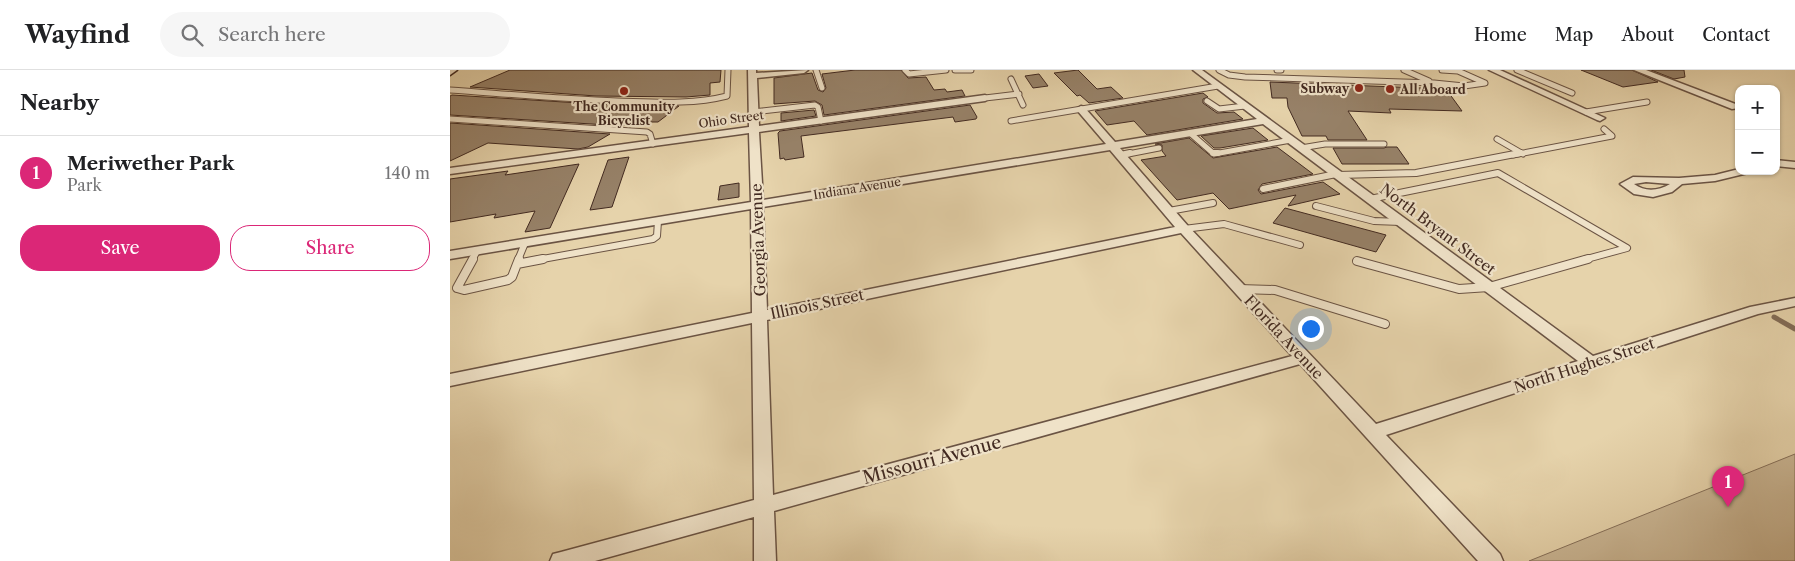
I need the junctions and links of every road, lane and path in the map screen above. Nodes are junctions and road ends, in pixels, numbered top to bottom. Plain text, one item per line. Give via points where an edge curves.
1 (728, 70) edge
2 (804, 70) edge
3 (816, 70) edge
4 (905, 70) edge
5 (946, 70) edge
6 (955, 70) edge
7 (971, 70) edge
8 (1200, 70) edge
9 (1219, 70) edge
10 (1277, 70) edge
11 (1281, 70) edge
12 (1404, 70) edge
13 (1442, 70) edge
14 (1493, 70) edge
15 (1517, 70) edge
16 (1638, 70) edge
17 (752, 73) edge
18 (1283, 78) junction
19 (1011, 79) dead end
20 (1540, 80) junction
21 (1434, 83) junction
22 (1521, 83) junction
23 (1218, 86) junction
24 (822, 88) dead end
25 (450, 90) edge
26 (1572, 93) dead end
27 (1019, 94) junction
28 (985, 98) joint
29 (1208, 101) dead end
30 (1647, 102) dead end
31 (1023, 105) dead end
32 (1244, 106) junction
33 (1735, 107) dead end
34 (1081, 109) junction
35 (754, 112) junction
36 (1586, 112) junction
37 (1600, 118) dead end
38 (450, 119) edge
39 (1011, 120) dead end
40 (821, 121) junction
41 (1265, 121) junction
42 (1604, 129) dead end
43 (754, 130) junction
44 (1190, 133) junction
45 (1497, 139) dead end
46 (653, 144) junction
47 (1296, 144) junction
48 (1384, 144) dead end
49 (1159, 148) dead end
50 (1117, 150) junction
51 (1523, 154) junction
52 (1780, 163) edge
53 (1795, 165) edge
54 (450, 171) edge
55 (1735, 173) edge
56 (1337, 174) junction
57 (1680, 181) dead end
58 (1263, 189) dead end
59 (1370, 199) junction
60 (1213, 203) dead end
61 (757, 204) junction
62 (1316, 206) dead end
63 (1169, 212) junction
64 (658, 221) junction
65 (1401, 222) junction
66 (1184, 229) junction
67 (525, 243) junction
68 (1300, 245) dead end
69 (477, 251) junction
70 (450, 255) edge
71 (1357, 261) dead end
72 (517, 264) junction
73 (1489, 287) junction
74 (1239, 289) junction
75 (1795, 302) edge
76 (760, 316) junction
77 (1384, 324) dead end
78 (1303, 358) junction
79 (1591, 363) junction
80 (450, 380) edge
81 (1374, 432) junction
82 (764, 506) junction
83 (560, 561) edge
84 (765, 561) edge
85 (1492, 561) edge

1 - 25 lane via 727,96 712,101 669,103
2 - 17 street
3 - 24 lane
4 - 5 lane via 909,74
6 - 7 lane
8 - 23 street, North Bryant Street
9 - 18 lane via 1239,77
10 - 11 lane
11 - 18 lane
12 - 21 lane
13 - 21 lane via 1458,71 1485,83 1464,86
14 - 22 street
15 - 20 lane
16 - 33 street
17 - 35 street, Georgia Avenue
18 - 21 lane
19 - 27 lane
20 - 22 lane
20 - 26 lane
22 - 36 street
23 - 32 street, North Bryant Street
23 - 34 lane via 1155,94
27 - 28 lane
27 - 31 lane
28 - 40 street, Ohio Street
29 - 32 lane via 1219,110
30 - 36 lane
32 - 41 street, North Bryant Street
34 - 39 lane
34 - 50 street, Florida Avenue
35 - 40 lane via 815,105
35 - 43 street, Georgia Avenue
36 - 37 street
38 - 46 lane via 647,132
40 - 43 street, Ohio Street
41 - 44 street, Indiana Avenue
41 - 47 street, North Bryant Street
42 - 51 lane via 1612,136
43 - 46 street, Ohio Street
43 - 61 street, Georgia Avenue
44 - 47 lane via 1214,154
44 - 50 street, Indiana Avenue
45 - 51 lane
46 - 54 street, Ohio Street
47 - 48 lane
47 - 56 street, North Bryant Street
49 - 50 lane
50 - 61 street, Indiana Avenue
50 - 63 street, Florida Avenue
51 - 56 lane via 1416,172
52 - 53 street
55 - 57 street
56 - 58 lane
56 - 59 street, North Bryant Street
59 - 65 street, North Bryant Street
59 - 73 lane via 1498,173 1627,248
60 - 63 lane
61 - 64 street, Indiana Avenue
61 - 76 street, Georgia Avenue
62 - 65 lane via 1374,221
63 - 66 street, Florida Avenue
64 - 67 street, Indiana Avenue
64 - 72 lane via 657,236 653,239
65 - 73 street, North Bryant Street
66 - 68 lane via 1224,224
66 - 74 street, Florida Avenue
66 - 76 street, Illinois Street
67 - 69 street, Indiana Avenue
67 - 72 lane
69 - 70 street, Indiana Avenue
69 - 72 lane via 457,288 464,290 505,282 512,277
71 - 73 lane via 1459,289
73 - 79 street, North Bryant Street
74 - 77 lane via 1275,290
74 - 78 street, Florida Avenue
75 - 79 street, North Hughes Street via 1755,310
76 - 80 street, Illinois Street
76 - 82 street, Georgia Avenue
78 - 81 street, Florida Avenue
78 - 82 street, Missouri Avenue
79 - 81 street, North Hughes Street
81 - 85 street, Florida Avenue
82 - 83 street, Missouri Avenue
82 - 84 street, Georgia Avenue

